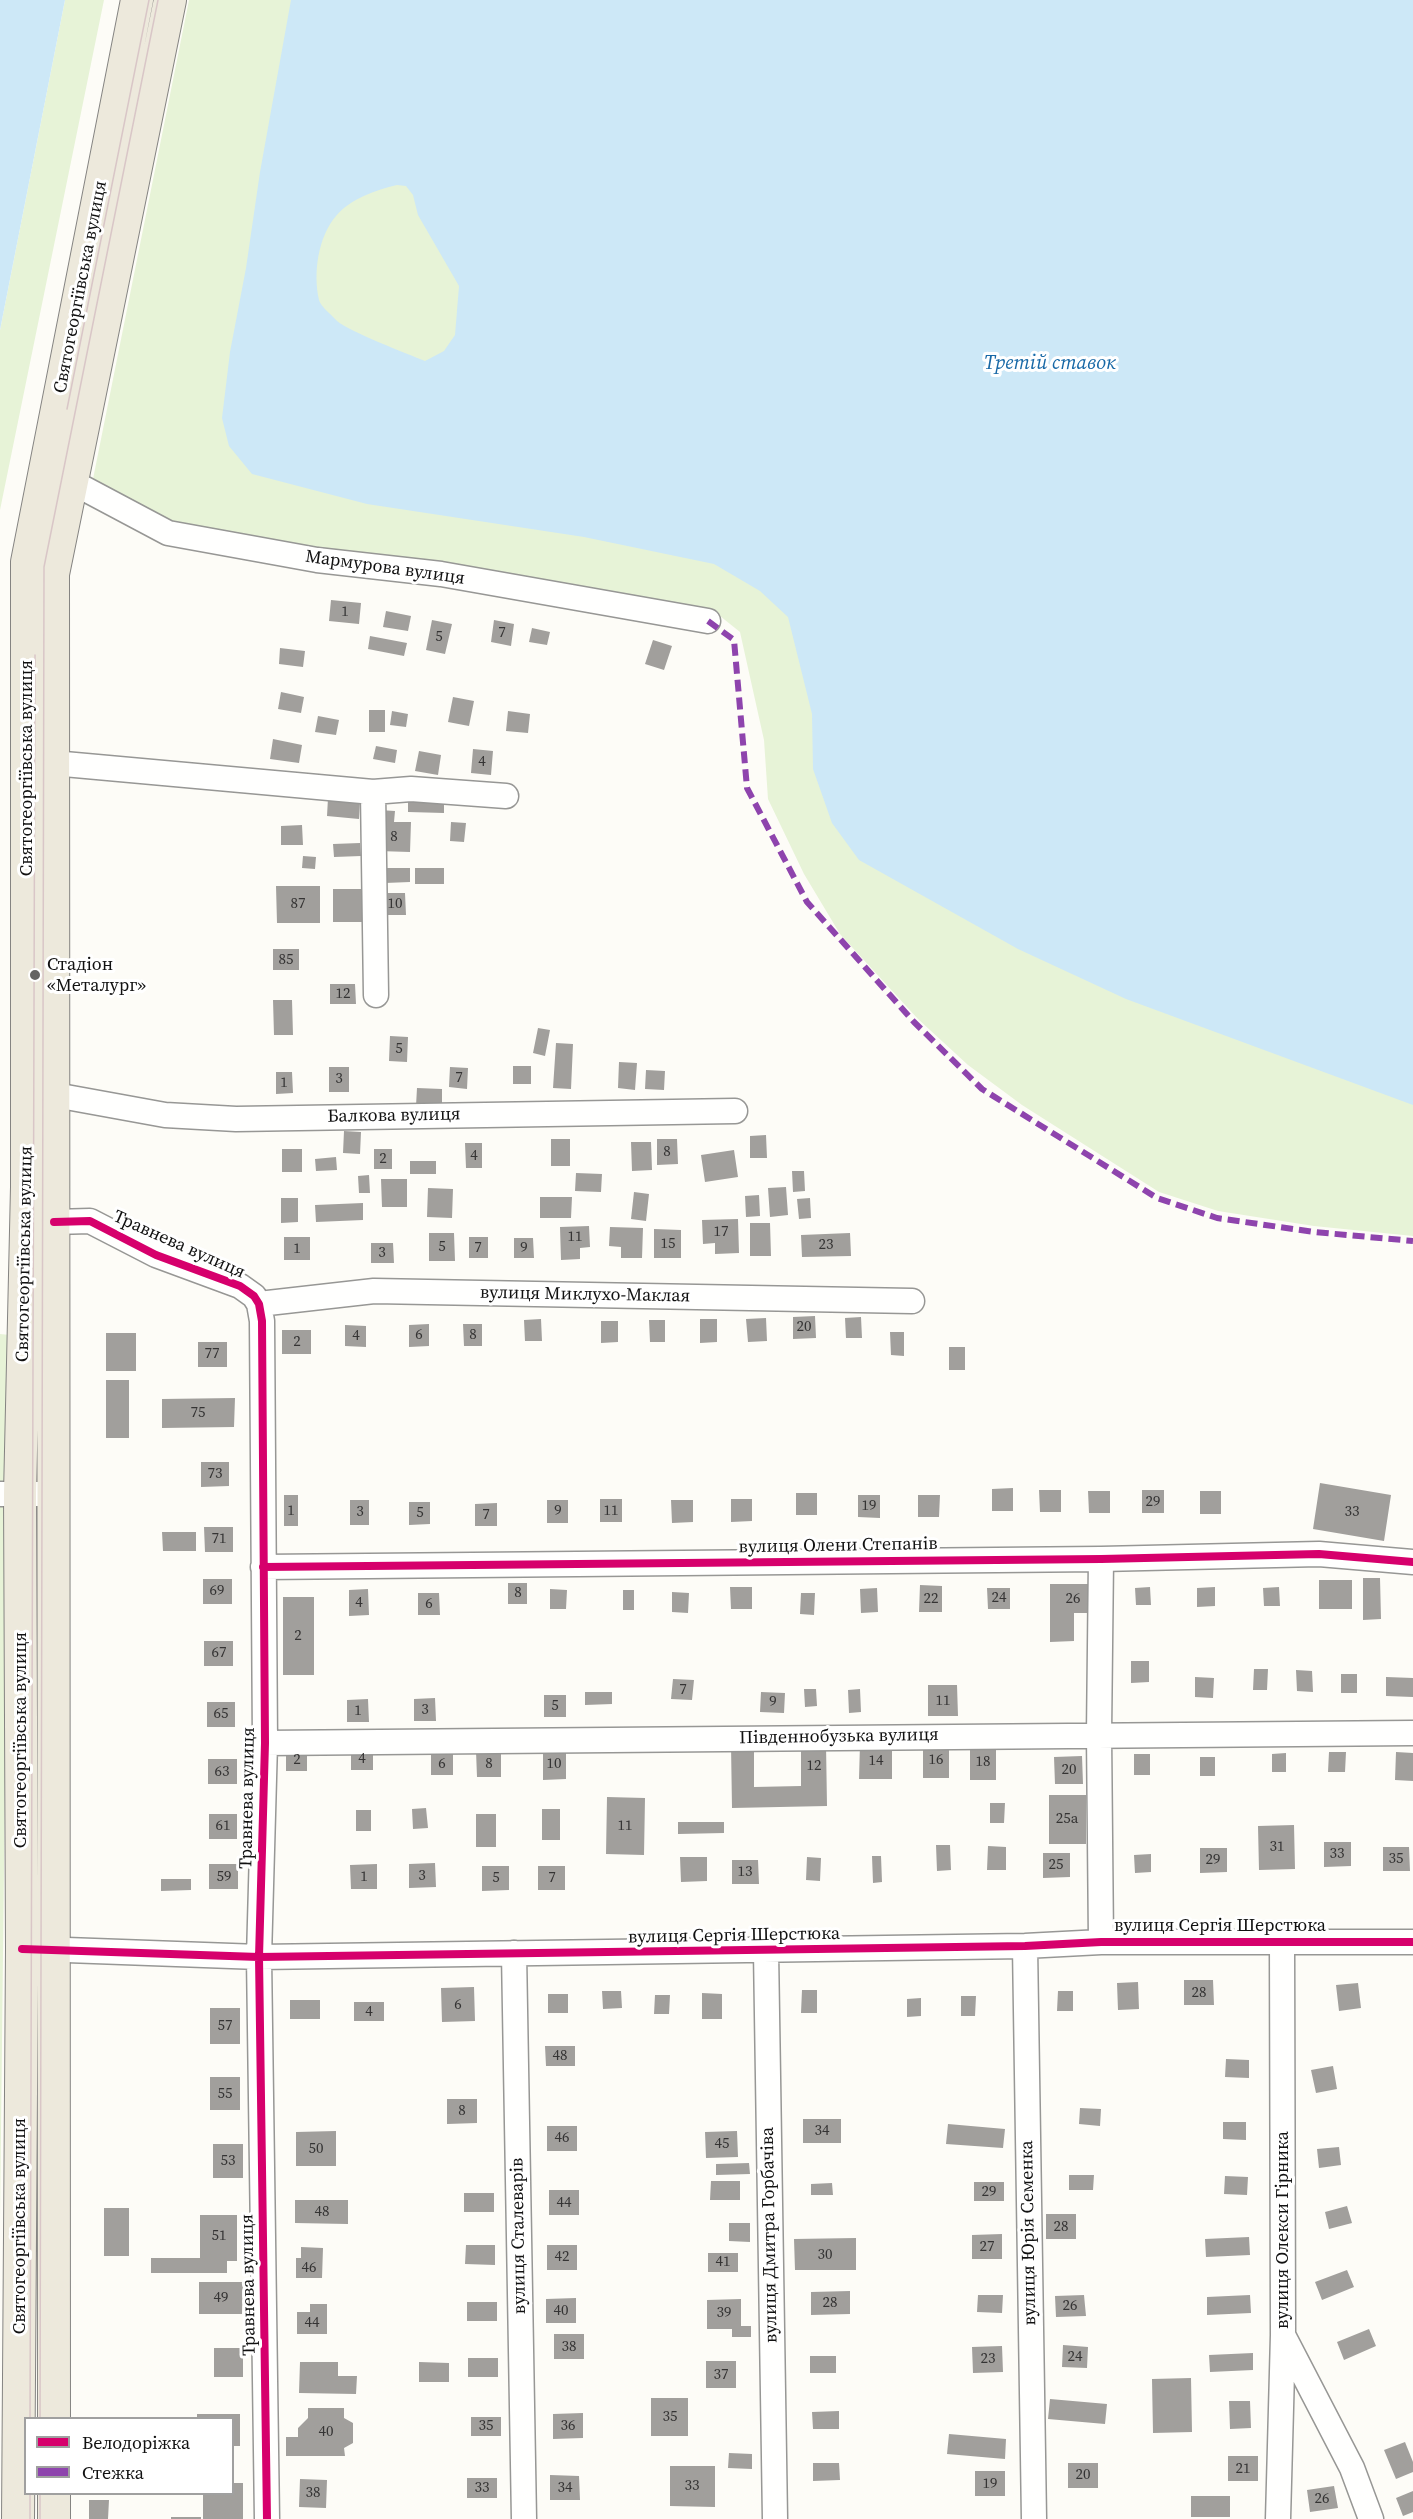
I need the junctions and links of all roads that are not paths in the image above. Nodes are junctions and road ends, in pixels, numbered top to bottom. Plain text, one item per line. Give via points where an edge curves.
1 (137, 0) edge
2 (170, 0) edge
3 (72, 482) junction
4 (708, 621) dead end
5 (53, 763) junction
6 (373, 792) junction
7 (506, 796) dead end
8 (376, 995) dead end
9 (55, 1095) junction
10 (735, 1111) dead end
11 (54, 1222) junction
12 (912, 1301) dead end
13 (259, 1304) junction
14 (10, 1494) edge
15 (55, 1494) junction
16 (1101, 1559) junction
17 (1413, 1562) edge
18 (263, 1567) junction
19 (1413, 1733) edge
20 (1099, 1734) junction
21 (265, 1743) junction
22 (1282, 1941) junction
23 (1101, 1942) junction
24 (1413, 1942) edge
25 (1025, 1946) junction
26 (22, 1949) junction
27 (56, 1949) junction
28 (766, 1951) junction
29 (514, 1953) junction
30 (259, 1957) junction
31 (1283, 2335) junction
32 (54, 2417) edge
33 (54, 2495) edge
34 (18, 2519) edge
35 (54, 2519) edge
36 (267, 2519) edge
37 (524, 2519) edge
38 (775, 2519) edge
39 (1034, 2519) edge
40 (1278, 2519) edge
41 (1371, 2519) edge

1 - 14 main road, Святогеоргіївська вулиця via 27,562 27,1187
2 - 3 main road, Святогеоргіївська вулиця
3 - 4 street, Мармурова вулиця via 168,533 317,560 441,574
3 - 5 main road, Святогеоргіївська вулиця via 53,574
5 - 6 street
5 - 9 main road, Святогеоргіївська вулиця
6 - 7 street via 411,789
6 - 8 street
9 - 10 street, Балкова вулиця via 165,1114 236,1119
9 - 11 main road, Святогеоргіївська вулиця
11 - 13 street, Травнева вулиця via 90,1221 124,1241 240,1286
11 - 15 main road, Святогеоргіївська вулиця
12 - 13 street, вулиця Миклухо-Маклая via 375,1291
13 - 18 street, Травнева вулиця
14 - 15 street
14 - 26 main road, Святогеоргіївська вулиця
15 - 27 main road, Святогеоргіївська вулиця
16 - 17 street, вулиця Олени Степанів via 1319,1554
16 - 18 street, вулиця Олени Степанів
16 - 20 street
18 - 21 street, Травнева вулиця
19 - 20 street, Південнобузька вулиця
20 - 21 street, Південнобузька вулиця
20 - 23 street
21 - 30 street, Травнева вулиця
22 - 23 street, вулиця Сергія Шерстюка
22 - 24 street, вулиця Сергія Шерстюка
22 - 31 street, вулиця Олекси Гірника
23 - 25 street, вулиця Сергія Шерстюка
25 - 28 street, вулиця Сергія Шерстюка
25 - 39 street, вулиця Юрія Семенка
26 - 27 street, вулиця Сергія Шерстюка
26 - 34 main road, Святогеоргіївська вулиця
27 - 30 street, вулиця Сергія Шерстюка
27 - 32 main road, Святогеоргіївська вулиця
28 - 29 street, вулиця Сергія Шерстюка
28 - 38 street, вулиця Дмитра Горбачіва
29 - 30 street, вулиця Сергія Шерстюка
29 - 37 street, вулиця Сталеварів
30 - 36 street, Травнева вулиця
31 - 40 street, вулиця Олекси Гірника
31 - 41 street via 1352,2468
33 - 35 main road

